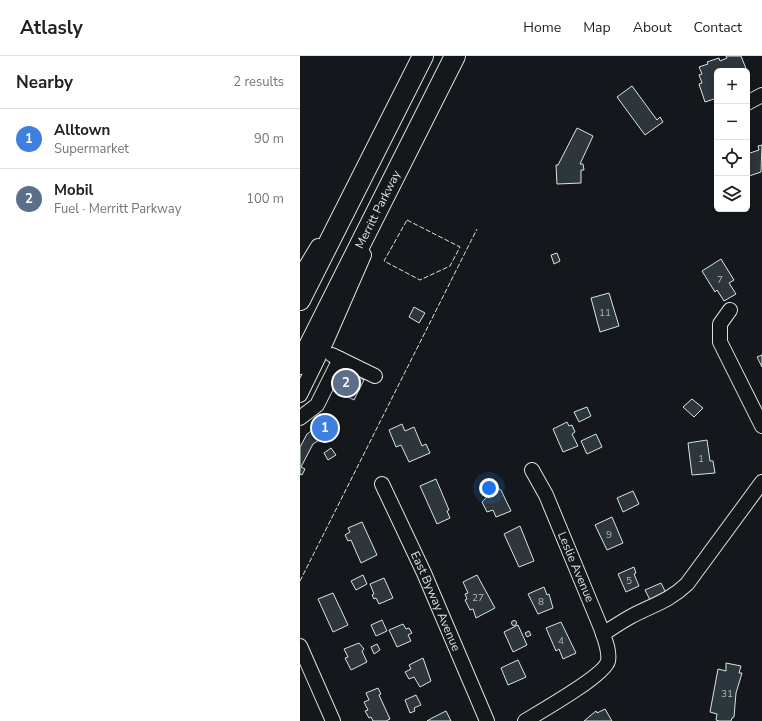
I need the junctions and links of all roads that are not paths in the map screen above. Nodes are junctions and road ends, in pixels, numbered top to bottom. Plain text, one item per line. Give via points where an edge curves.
1 (423, 56) edge
2 (455, 56) edge
3 (762, 95) edge
4 (750, 101) edge
5 (385, 132) junction
6 (395, 175) junction
7 (300, 276) edge
8 (300, 300) edge
9 (730, 310) dead end
10 (322, 350) junction
11 (340, 359) junction
12 (300, 364) edge
13 (375, 376) dead end
14 (300, 394) edge
15 (300, 418) edge
16 (762, 426) edge
17 (532, 470) dead end
18 (762, 482) edge
19 (382, 484) dead end
20 (603, 634) junction
21 (300, 646) edge
22 (333, 721) edge
23 (487, 721) edge
24 (525, 721) edge

1 - 5 highway
2 - 6 highway, Merritt Parkway
3 - 4 street
5 - 7 street
5 - 8 highway
6 - 10 street via 362,262
6 - 12 highway, Merritt Parkway
9 - 16 street via 720,324 720,342
10 - 11 street
10 - 14 street
11 - 13 street
11 - 15 street via 316,404
17 - 20 street, Leslie Avenue via 546,495
18 - 20 street via 687,584 675,595 631,616
19 - 23 street, East Byway Avenue via 424,573
20 - 24 street, Leslie Avenue via 608,651 605,667
21 - 22 street

